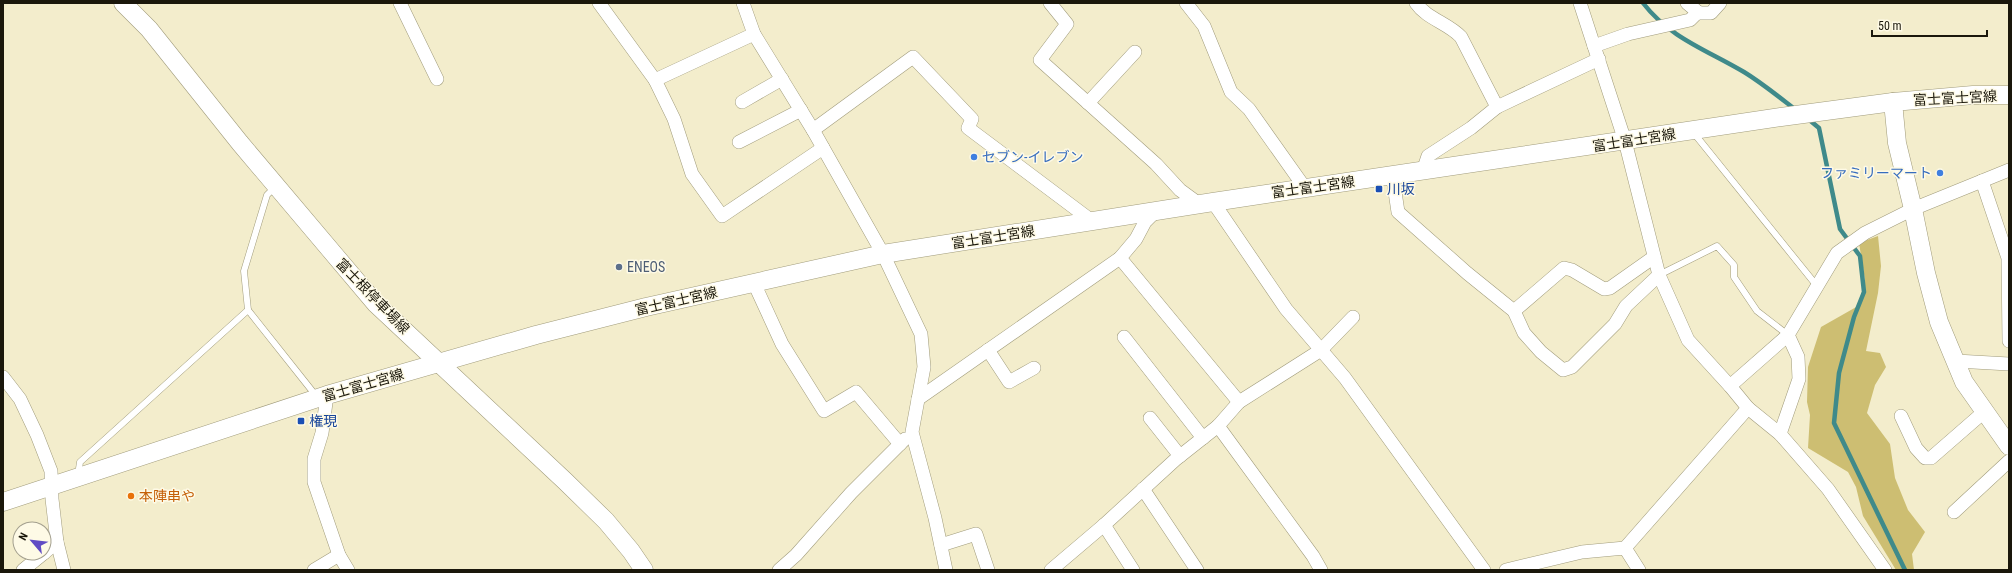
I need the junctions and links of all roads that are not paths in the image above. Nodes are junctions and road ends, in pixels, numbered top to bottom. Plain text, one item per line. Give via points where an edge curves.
1 (122, 3) edge
2 (400, 3) edge
3 (599, 3) edge
4 (743, 3) edge
5 (1050, 3) edge
6 (1186, 3) edge
7 (1416, 3) edge
8 (1580, 3) edge
9 (1687, 3) edge
10 (1720, 3) edge
11 (1698, 12) junction
12 (754, 34) junction
13 (1594, 46) junction
14 (1135, 52) dead end
15 (1598, 59) junction
16 (437, 79) dead end
17 (782, 79) junction
18 (655, 80) junction
19 (2009, 95) edge
20 (742, 102) dead end
21 (1893, 102) junction
22 (1088, 103) junction
23 (1497, 107) junction
24 (801, 110) junction
25 (813, 130) junction
26 (1692, 131) junction
27 (1625, 141) junction
28 (739, 142) dead end
29 (823, 148) junction
30 (2009, 170) edge
31 (1423, 171) junction
32 (1391, 176) junction
33 (1982, 181) junction
34 (276, 186) junction
35 (1305, 188) junction
36 (1206, 203) junction
37 (1913, 209) junction
38 (1156, 211) junction
39 (1092, 221) junction
40 (883, 254) junction
41 (1654, 257) junction
42 (1120, 258) junction
43 (1659, 275) junction
44 (754, 283) junction
45 (1817, 286) junction
46 (248, 310) junction
47 (1514, 311) junction
48 (1353, 317) dead end
49 (1788, 335) junction
50 (1124, 338) dead end
51 (2009, 341) edge
52 (988, 350) junction
53 (1321, 350) junction
54 (1956, 362) junction
55 (439, 363) junction
56 (2009, 364) edge
57 (1034, 368) dead end
58 (3, 377) edge
59 (1730, 386) junction
60 (322, 397) junction
61 (918, 399) junction
62 (1239, 402) junction
63 (1748, 408) junction
64 (1985, 411) junction
65 (1901, 416) dead end
66 (1150, 418) dead end
67 (1218, 426) junction
68 (912, 432) junction
69 (1780, 434) junction
70 (1203, 438) junction
71 (900, 444) junction
72 (2009, 446) edge
73 (1180, 456) junction
74 (2009, 461) edge
75 (77, 478) junction
76 (51, 486) junction
77 (1143, 489) junction
78 (3, 502) edge
79 (1954, 512) dead end
80 (1104, 525) junction
81 (57, 542) junction
82 (941, 545) junction
83 (52, 546) edge
84 (1625, 548) junction
85 (338, 555) junction
86 (34, 561) edge
87 (23, 570) edge
88 (64, 570) edge
89 (314, 570) edge
90 (348, 570) edge
91 (644, 570) edge
92 (779, 570) edge
93 (946, 570) edge
94 (988, 570) edge
95 (1051, 570) edge
96 (1133, 570) edge
97 (1197, 570) edge
98 (1321, 570) edge
99 (1484, 570) edge
100 (1506, 570) edge
101 (1639, 570) edge
102 (1885, 570) edge

1 - 34 main road, 富士根停車場線 via 149,29
2 - 16 street
3 - 18 street
4 - 12 street
5 - 22 street via 1067,24 1040,60
6 - 35 street via 1204,26 1232,92 1249,109
7 - 23 street via 1421,11 1455,30 1462,37
8 - 13 street
9 - 11 street
10 - 11 street via 1711,14
11 - 13 street via 1690,20 1628,34
12 - 17 street
12 - 18 street
13 - 15 street
14 - 22 street
15 - 23 street
15 - 27 street
17 - 20 street
17 - 24 street
18 - 29 street via 674,119 692,174 722,216
19 - 21 main road, 富士富士宮線 via 1974,95
21 - 26 main road, 富士富士宮線
21 - 37 main road via 1897,143
22 - 36 street via 1156,164 1180,190
23 - 31 street via 1471,128 1428,156
24 - 25 street
24 - 28 street
25 - 29 street
25 - 39 street via 913,57 972,119 968,128
26 - 27 main road, 富士富士宮線
26 - 45 lane
27 - 31 main road, 富士富士宮線
27 - 41 street
29 - 40 street
30 - 33 street
31 - 32 main road, 富士富士宮線
32 - 35 main road, 富士富士宮線
32 - 47 street via 1398,212
33 - 37 street
33 - 51 street via 2008,258
34 - 46 lane via 267,195 244,271
34 - 55 main road, 富士根停車場線 via 376,304
35 - 36 main road, 富士富士宮線
36 - 38 main road, 富士富士宮線
36 - 53 street via 1286,309
37 - 45 street via 1865,233 1837,253
37 - 54 main road via 1939,322
38 - 39 main road, 富士富士宮線
38 - 42 street via 1144,222 1136,240
39 - 40 main road, 富士富士宮線
40 - 44 main road, 富士富士宮線
40 - 61 street via 921,334 924,367
41 - 43 street
41 - 47 street via 1610,288 1604,289 1564,268
42 - 52 street
42 - 62 street
43 - 47 street via 1626,306 1615,324 1572,367 1564,370 1541,352 1524,333
43 - 49 lane via 1717,246 1734,265 1734,277 1757,311
43 - 59 street via 1688,340
44 - 55 main road, 富士富士宮線 via 544,333
44 - 71 street via 782,344 824,411 856,392
45 - 49 street
46 - 60 lane
46 - 75 lane via 80,462
48 - 53 street
49 - 59 street
49 - 69 street via 1798,357 1799,379
50 - 70 street
52 - 57 street via 1009,382
52 - 61 street
53 - 62 street
53 - 99 street via 1345,378
54 - 56 street
54 - 64 main road via 1964,382
55 - 60 main road, 富士富士宮線
55 - 91 main road, 富士根停車場線 via 606,521
58 - 76 street via 20,400 37,434 51,471
59 - 63 street
60 - 75 main road, 富士富士宮線
60 - 85 street via 322,433 314,459 314,482
61 - 68 street
62 - 67 street
63 - 69 street
63 - 84 street
64 - 65 street via 1931,458 1925,458 1916,448
64 - 72 main road
66 - 73 street
67 - 70 street
67 - 98 street
68 - 71 street
68 - 82 street
69 - 102 street via 1828,489
70 - 73 street
71 - 92 street
73 - 77 street
74 - 79 street
75 - 76 main road, 富士富士宮線
76 - 78 main road, 富士富士宮線
76 - 81 street
77 - 80 street
77 - 97 street
80 - 95 street
80 - 96 street
81 - 83 street
81 - 88 street
82 - 93 street
82 - 94 street via 976,534
84 - 100 street via 1582,552
84 - 101 street
85 - 89 street
85 - 90 street
86 - 87 street

